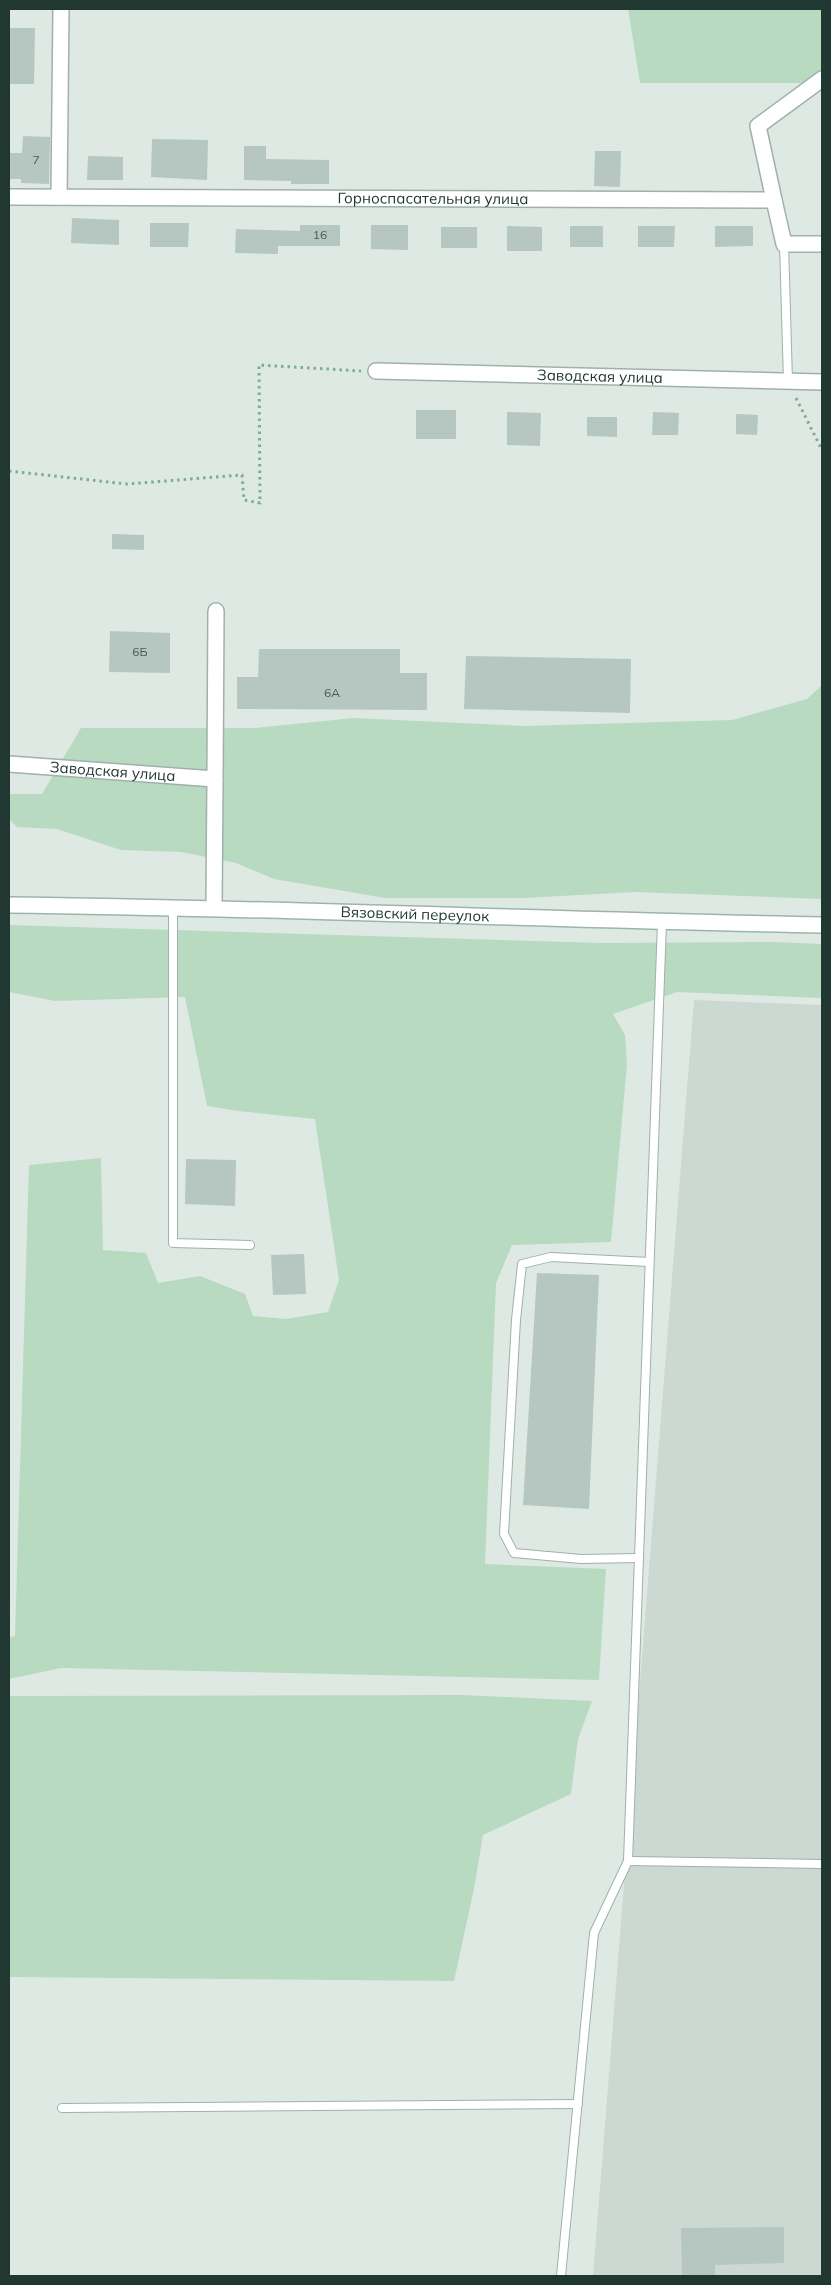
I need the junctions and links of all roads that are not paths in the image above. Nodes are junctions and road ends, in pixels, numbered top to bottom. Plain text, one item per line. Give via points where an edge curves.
1 (61, 9) edge
2 (822, 79) edge
3 (9, 197) edge
4 (59, 198) junction
5 (774, 200) junction
6 (784, 244) junction
7 (822, 244) edge
8 (376, 372) road end
9 (788, 381) junction
10 (822, 382) edge
11 (216, 611) dead end
12 (9, 764) edge
13 (215, 779) junction
14 (9, 905) edge
15 (173, 907) junction
16 (214, 907) junction
17 (662, 922) junction
18 (822, 924) edge
19 (250, 1245) dead end
20 (649, 1262) junction
21 (638, 1558) junction
22 (628, 1860) junction
23 (822, 1864) edge
24 (578, 2104) junction
25 (62, 2108) dead end
26 (561, 2276) edge

1 - 4 street
2 - 5 street via 758,126
3 - 4 street, Горноспасательная улица
4 - 5 street, Горноспасательная улица
5 - 6 street
6 - 7 street
6 - 9 lane
8 - 9 street, Заводская улица
9 - 10 street, Заводская улица
11 - 13 street
12 - 13 street, Заводская улица
13 - 16 street
14 - 15 street, Вязовский переулок
15 - 16 street, Вязовский переулок
15 - 19 lane via 173,1243
16 - 17 street, Вязовский переулок
17 - 18 street, Вязовский переулок
17 - 20 lane
20 - 21 lane
20 - 21 lane via 552,1257 522,1264 504,1534 514,1553 580,1559
21 - 22 lane
22 - 23 lane
22 - 24 lane via 594,1933
24 - 25 lane
24 - 26 lane

